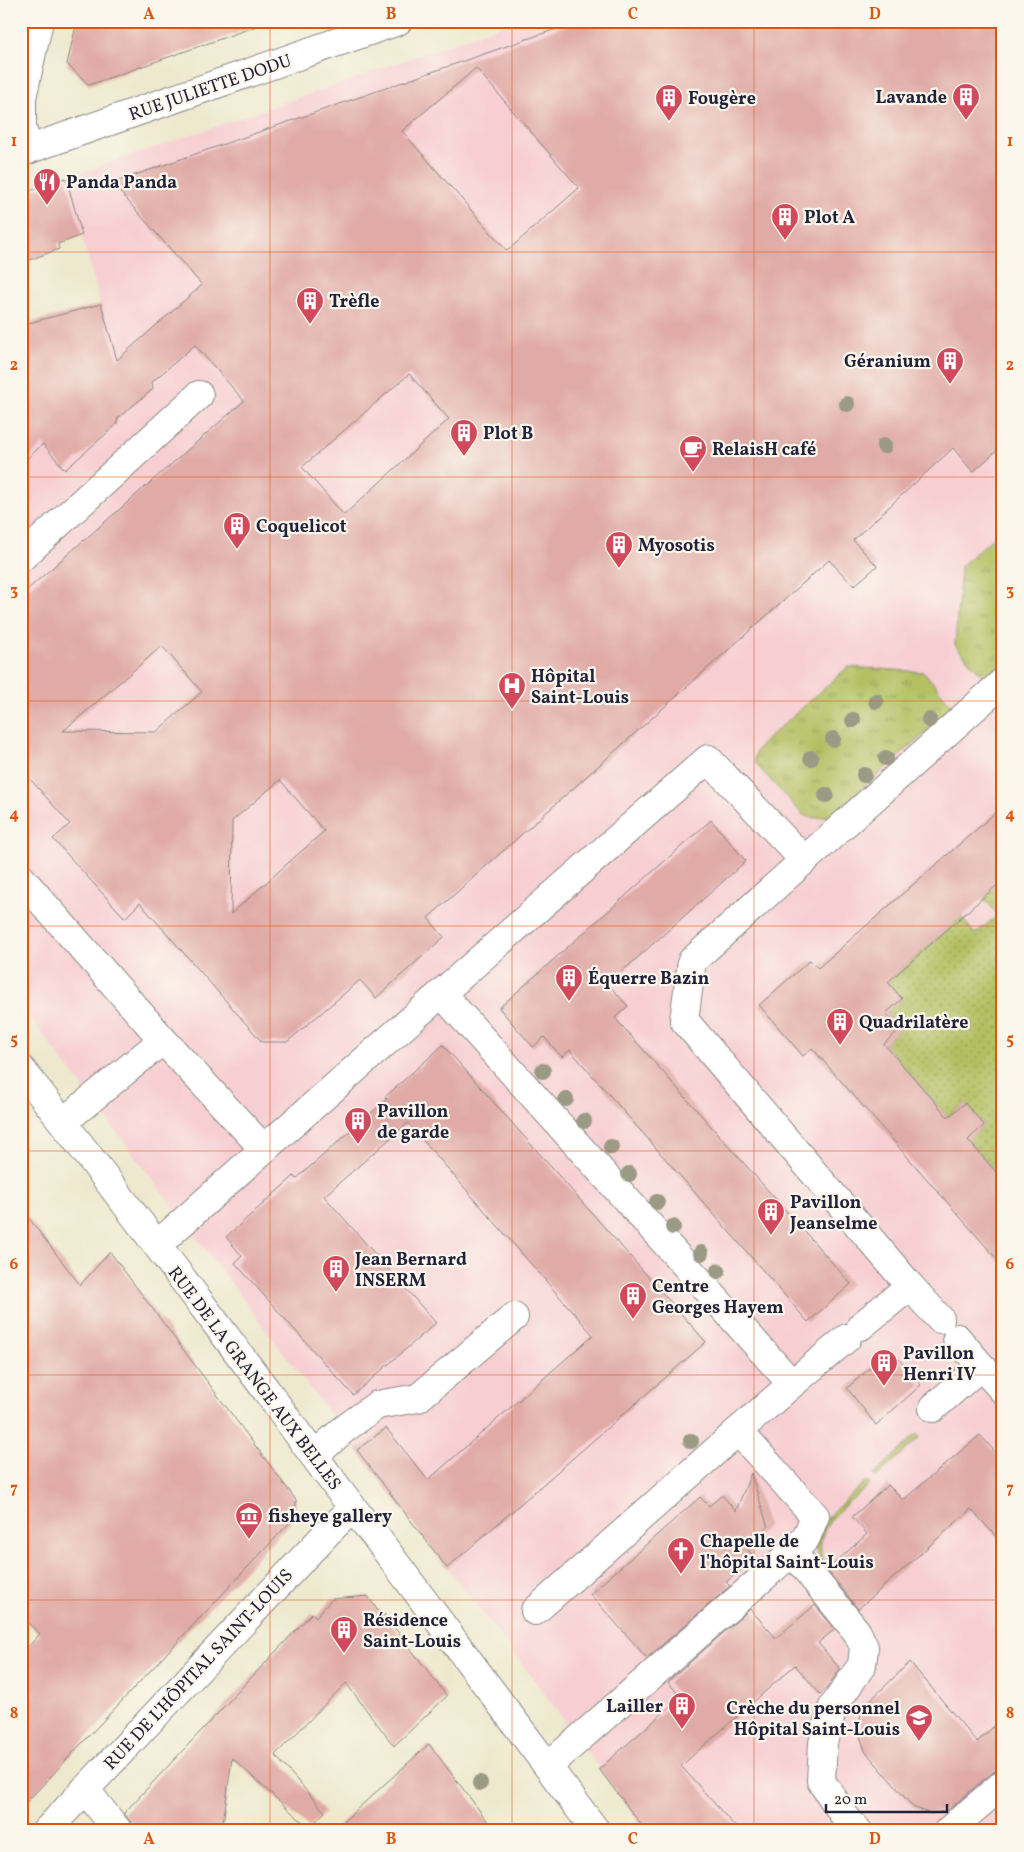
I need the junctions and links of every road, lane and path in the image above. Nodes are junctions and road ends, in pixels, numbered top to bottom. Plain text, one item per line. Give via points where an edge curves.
1 (39, 21) edge
2 (398, 21) edge
3 (24, 151) edge
4 (199, 395) dead end
5 (21, 558) edge
6 (1003, 682) edge
7 (804, 860) junction
8 (21, 878) edge
9 (442, 994) junction
10 (163, 1040) junction
11 (21, 1069) edge
12 (63, 1122) junction
13 (264, 1149) junction
14 (157, 1245) junction
15 (910, 1286) junction
16 (514, 1317) dead end
17 (981, 1366) junction
18 (792, 1384) junction
19 (1003, 1390) edge
20 (933, 1408) dead end
21 (738, 1430) junction
22 (315, 1455) junction
23 (352, 1509) junction
24 (792, 1552) junction
25 (535, 1611) dead end
26 (548, 1766) junction
27 (1003, 1784) edge
28 (86, 1789) junction
29 (46, 1831) edge
30 (118, 1831) edge
31 (596, 1831) edge
32 (858, 1831) edge
33 (948, 1831) edge

1 - 3 street via 22,98
2 - 3 street, RUE JULIETTE DODU
4 - 5 street
6 - 7 street
7 - 9 street via 708,759
7 - 15 street via 692,961 684,1020
8 - 10 street
9 - 13 street
9 - 18 street
10 - 12 street
10 - 13 street
11 - 12 street, RUE DE LA GRANGE AUX BELLES
12 - 14 street, RUE DE LA GRANGE AUX BELLES
13 - 14 street
14 - 22 street, RUE DE LA GRANGE AUX BELLES
15 - 17 street
15 - 18 street
16 - 22 street via 418,1398 377,1405
17 - 19 street
17 - 20 street
18 - 21 street
21 - 24 street via 815,1516 806,1538
21 - 25 street
22 - 23 street, RUE DE LA GRANGE AUX BELLES
23 - 26 street, RUE DE LA GRANGE AUX BELLES via 382,1544
23 - 28 street, RUE DE L'HÔPITAL SAINT-LOUIS
24 - 26 street
24 - 32 street via 858,1632 864,1647 862,1665 832,1707 823,1743 821,1781
26 - 31 street, RUE DE LA GRANGE AUX BELLES
27 - 33 street
28 - 29 street, RUE DE L'HÔPITAL SAINT-LOUIS
28 - 30 street

